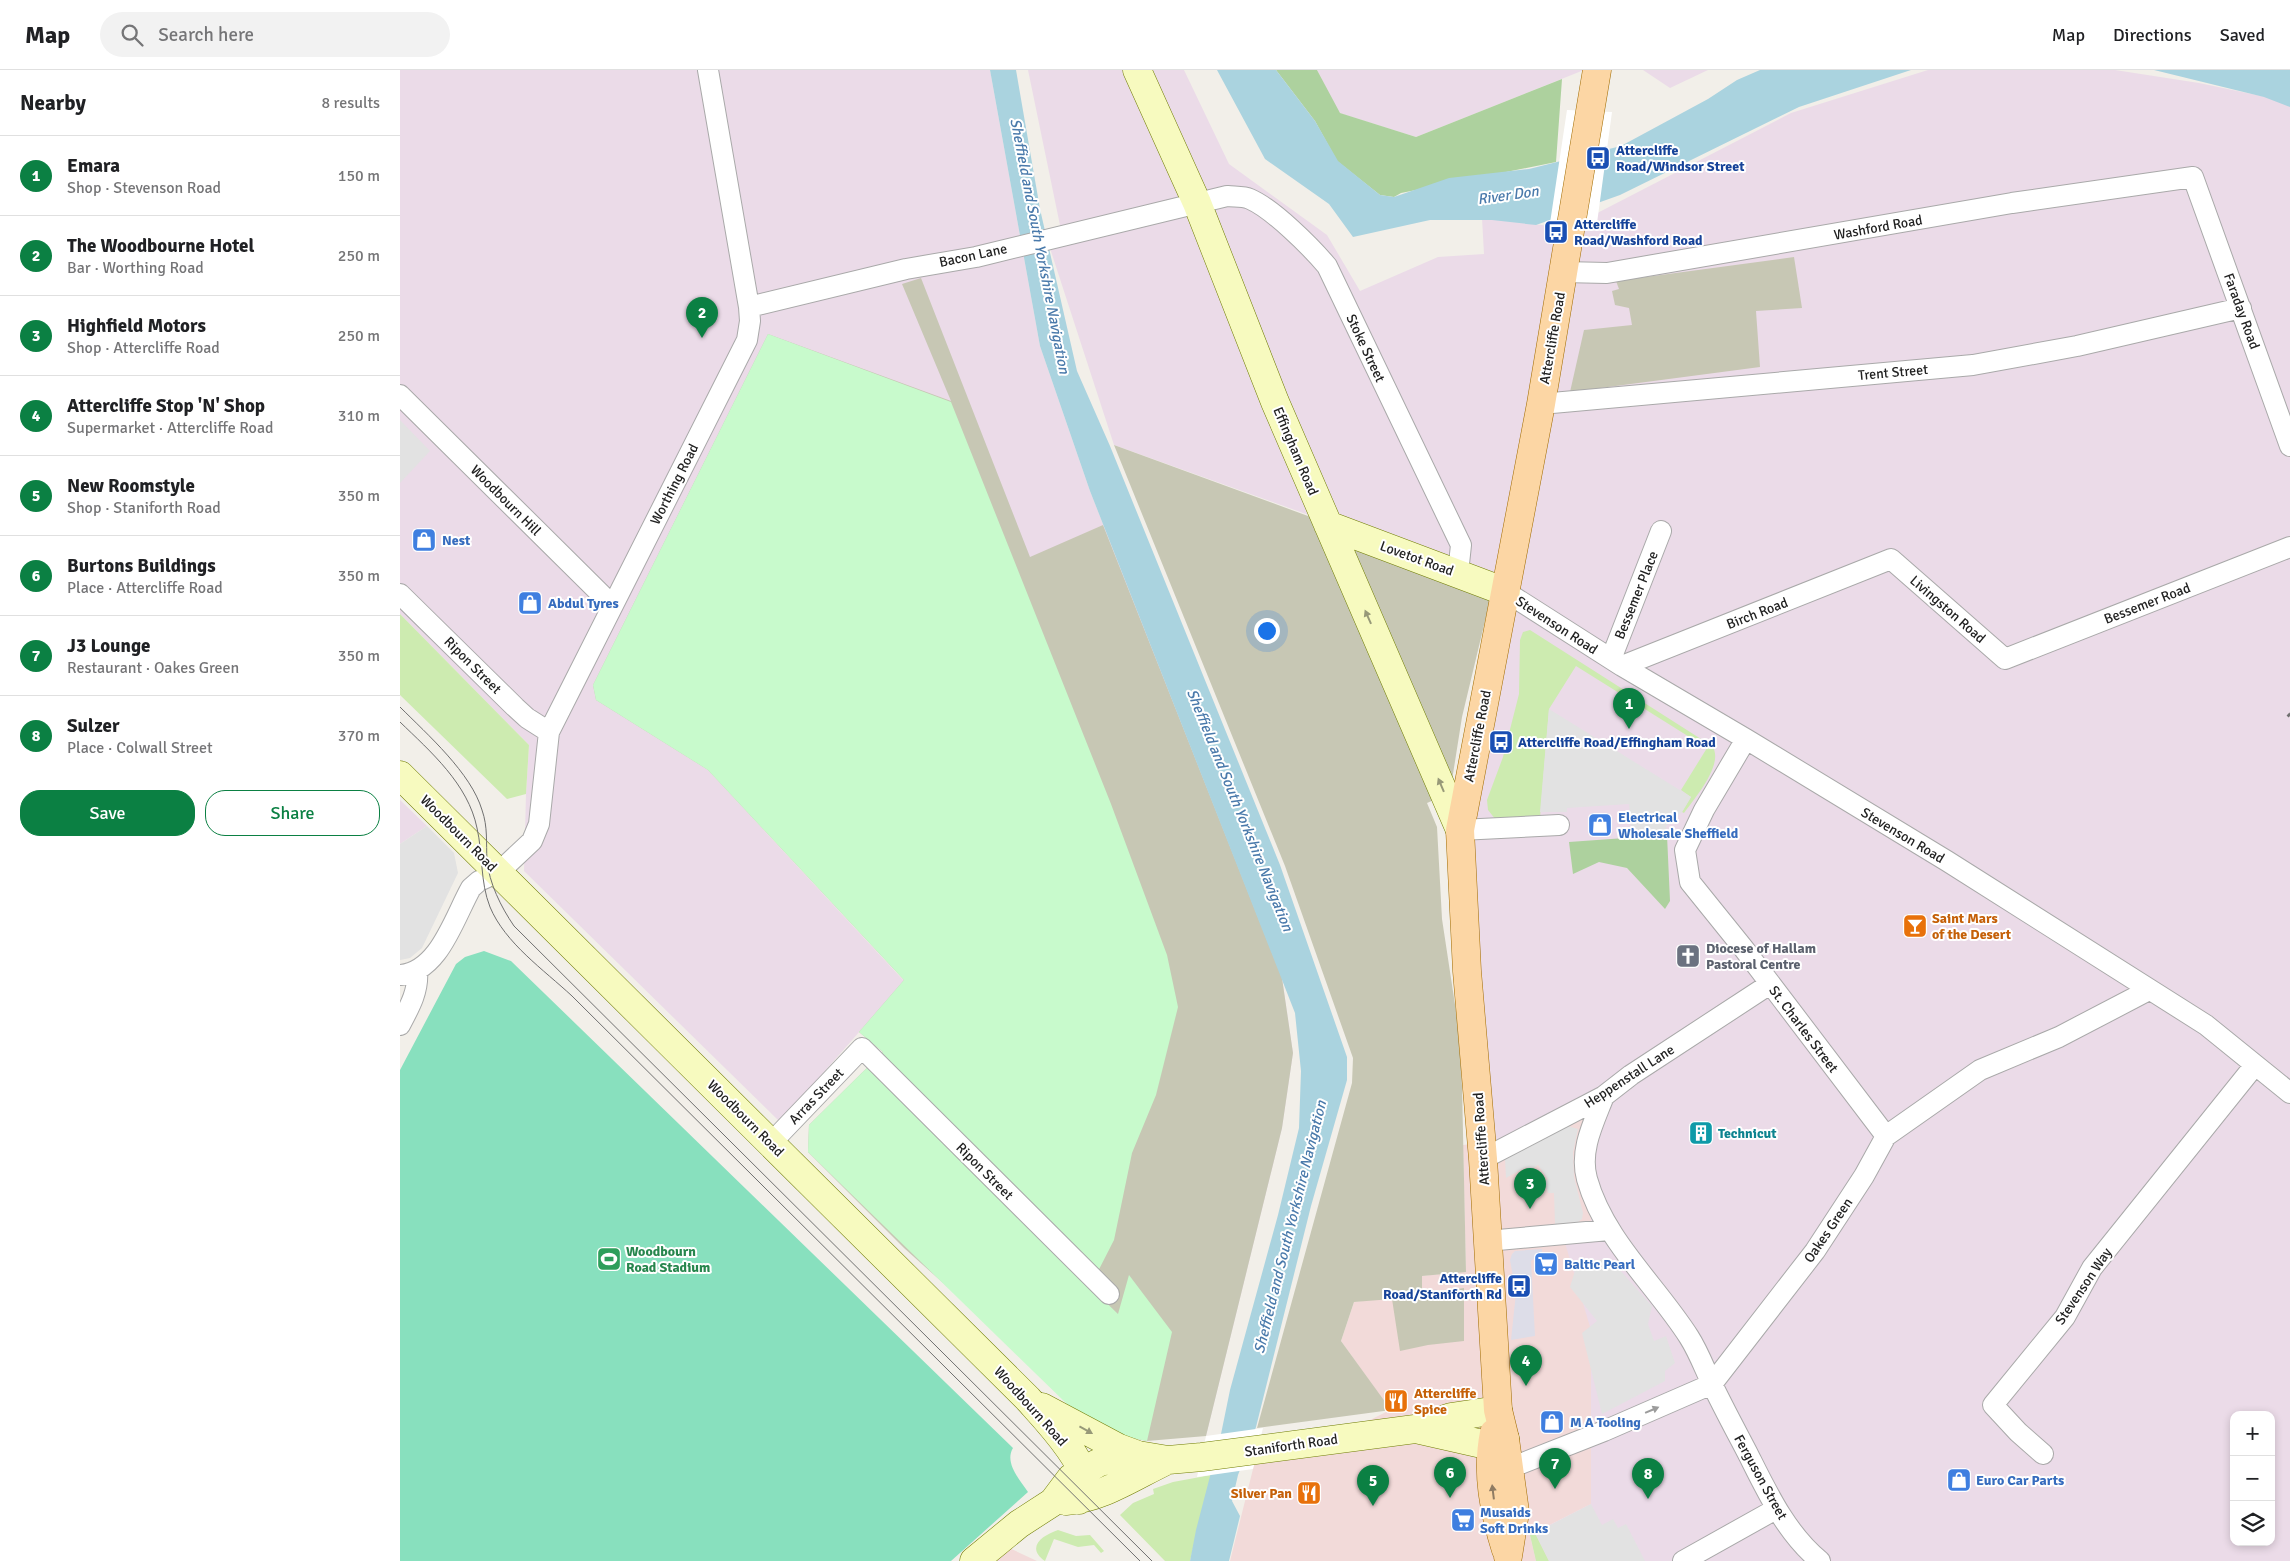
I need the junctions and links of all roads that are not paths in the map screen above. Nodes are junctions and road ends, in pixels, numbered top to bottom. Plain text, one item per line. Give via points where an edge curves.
1 (708, 70) edge
2 (1137, 70) edge
3 (1597, 70) edge
4 (2193, 177) joint
5 (1197, 203) junction
6 (1563, 272) junction
7 (749, 307) junction
8 (2241, 308) junction
9 (400, 395) edge
10 (1541, 404) junction
11 (2290, 446) edge
12 (1328, 525) junction
13 (1662, 531) dead end
14 (1374, 542) junction
15 (2290, 546) edge
16 (1892, 559) joint
17 (1458, 573) junction
18 (1351, 579) junction
19 (1506, 592) junction
20 (400, 594) edge
21 (612, 605) junction
22 (2005, 659) joint
23 (1616, 663) junction
24 (549, 732) junction
25 (1746, 739) junction
26 (400, 775) edge
27 (1559, 825) dead end
28 (1460, 830) junction
29 (499, 872) junction
30 (409, 973) edge
31 (1770, 984) junction
32 (2149, 990) junction
33 (400, 1025) edge
34 (862, 1048) joint
35 (2255, 1065) junction
36 (2290, 1093) edge
37 (1604, 1096) junction
38 (1886, 1136) junction
39 (771, 1143) junction
40 (1483, 1159) junction
41 (1609, 1230) junction
42 (1487, 1241) junction
43 (1109, 1294) dead end
44 (1712, 1384) junction
45 (1028, 1399) junction
46 (1498, 1410) junction
47 (1415, 1429) junction
48 (1498, 1442) junction
49 (2043, 1454) dead end
50 (1151, 1461) junction
51 (1510, 1468) junction
52 (1082, 1471) junction
53 (1066, 1501) junction
54 (1776, 1509) junction
55 (1508, 1558) edge
56 (974, 1561) edge
57 (1683, 1561) edge
58 (1820, 1561) edge

1 - 7 street, Worthing Road
2 - 5 main road, Effingham Road
3 - 6 main road, Attercliffe Road
4 - 6 street, Washford Road via 2012,204 1606,273
4 - 8 street, Faraday Road
5 - 7 street, Bacon Lane via 976,257 906,269
5 - 12 main road, Effingham Road via 1275,402
5 - 17 street, Stoke Street via 1227,196 1250,199 1272,214 1327,266 1461,545
6 - 10 main road, Attercliffe Road
7 - 21 street, Worthing Road via 747,340
8 - 10 street, Trent Street via 2077,346 1973,365
8 - 11 street, Faraday Road
9 - 21 street, Woodbourn Hill
10 - 19 main road, Attercliffe Road
12 - 14 main road, Lovetot Road
12 - 18 main road, Effingham Road
13 - 23 street, Bessemer Place
14 - 17 main road, Lovetot Road
14 - 18 main road via 1363,553
15 - 22 street, Bessemer Road
16 - 22 street, Livingston Road
16 - 23 street, Birch Road
17 - 19 main road, Lovetot Road
28 -> 18 main road, Effingham Road
19 - 23 street, Stevenson Road
19 - 28 main road, Attercliffe Road
20 - 24 street, Ripon Street via 515,707
21 - 24 street, Worthing Road
23 - 25 street, Stevenson Road
24 - 29 street, Worthing Road via 536,834 527,848
25 - 31 street, St. Charles Street via 1704,810 1685,850 1690,882
25 - 32 street, Stevenson Road
26 - 29 main road, Woodbourn Road
27 - 28 street
28 - 40 main road, Attercliffe Road via 1467,971
29 - 30 street, Worthing Road via 471,888 439,949 430,961
29 - 39 main road, Woodbourn Road
30 - 33 street via 418,981
31 - 37 street, Heppenstall Lane
31 - 38 street, St. Charles Street
32 - 35 street, Stevenson Road via 2206,1025
32 - 38 street, Oakes Green via 2059,1037 1980,1070
34 - 39 street, Arras Street
34 - 43 street, Ripon Street
35 - 36 street, Stevenson Road
35 - 49 street, Stevenson Way via 2092,1268 2064,1316 1993,1404
37 - 40 street, Heppenstall Lane
37 - 41 street, Ferguson Street via 1588,1136 1585,1153 1587,1179
38 - 44 street, Oakes Green via 1815,1251
39 - 45 main road, Woodbourn Road
40 - 42 main road, Attercliffe Road
41 - 42 street
41 - 44 street, Ferguson Street via 1670,1309 1690,1339
42 - 46 main road, Attercliffe Road
51 -> 44 street, Oakes Green via 1604,1432
44 - 54 street, Ferguson Street
45 -> 50 main road via 1119,1448
45 - 52 main road, Woodbourn Road via 1056,1430
46 - 47 main road, Staniforth Road via 1451,1417
46 - 48 main road, Attercliffe Road
47 - 48 main road, Staniforth Road
47 - 50 main road, Staniforth Road
48 - 51 main road, Attercliffe Road
55 -> 48 main road, Attercliffe Road via 1495,1515 1490,1470
50 - 52 main road, Staniforth Road via 1117,1457
50 - 53 main road, Staniforth Road via 1118,1486
51 - 55 main road, Attercliffe Road via 1515,1512
52 - 53 main road via 1084,1481
53 - 56 main road, Staniforth Road via 1019,1524
54 - 57 street
54 - 58 street, Ferguson Street via 1805,1549

